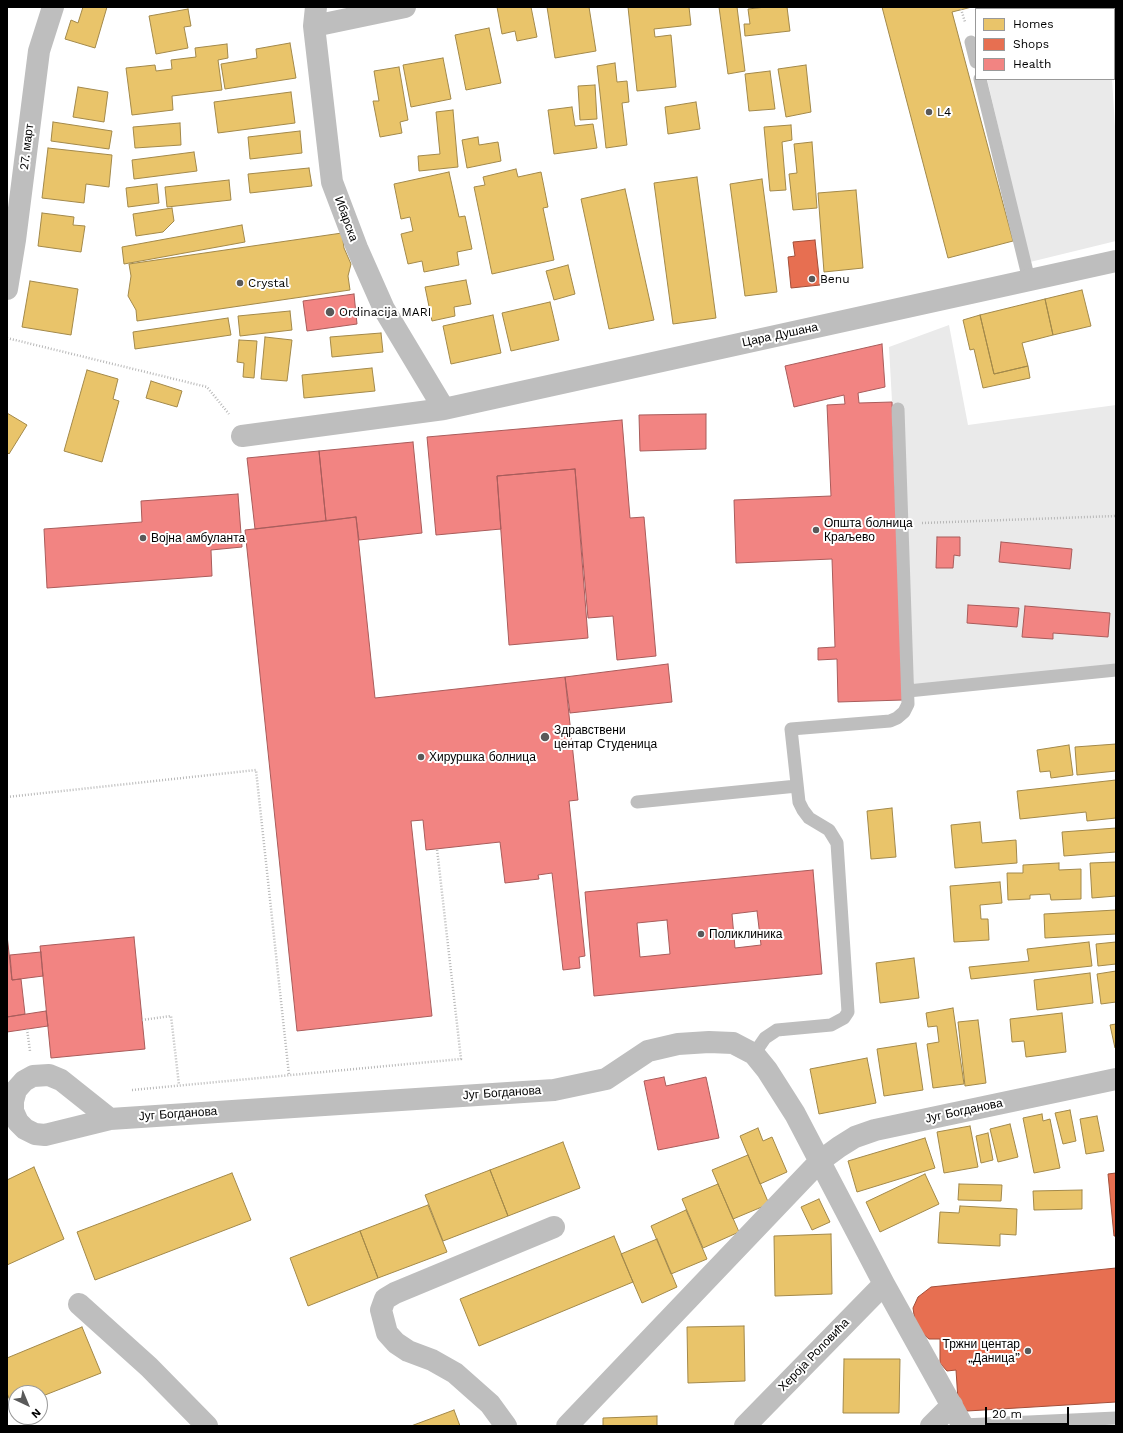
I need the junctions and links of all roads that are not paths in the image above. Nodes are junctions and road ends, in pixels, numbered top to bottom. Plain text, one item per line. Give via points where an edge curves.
1 (53, 7) edge
2 (405, 7) edge
3 (315, 16) edge
4 (971, 42) dead end
5 (975, 58) edge
6 (980, 80) edge
7 (11, 240) edge
8 (1116, 261) edge
9 (1029, 280) junction
10 (7, 289) edge
11 (444, 409) junction
12 (898, 409) dead end
13 (242, 436) road end
14 (1116, 670) edge
15 (908, 690) junction
16 (797, 786) junction
17 (637, 802) dead end
18 (754, 1054) junction
19 (1116, 1079) edge
20 (110, 1118) dead end
21 (820, 1161) junction
22 (554, 1227) dead end
23 (884, 1284) junction
24 (79, 1304) dead end
25 (952, 1405) junction
26 (1116, 1418) edge
27 (963, 1425) edge
28 (207, 1426) edge
29 (506, 1426) edge
30 (567, 1426) edge
31 (745, 1426) edge
32 (931, 1426) edge

1 - 7 street, 27. март via 39,51
2 - 3 street
3 - 11 street, Ибарска via 332,182 356,248 384,309
4 - 5 lane
6 - 9 lane
7 - 10 street, 27. март
8 - 9 street, Цара Душана
9 - 11 street, Цара Душана
11 - 13 street, Цара Душана
12 - 15 lane
14 - 15 lane
15 - 16 lane via 908,704 904,712 890,721 791,729
16 - 17 lane
16 - 18 lane via 803,810 814,822 829,830 837,843 848,1012 844,1018 831,1025 777,1030 765,1038
18 - 20 street, Југ Богданова via 732,1042 678,1044 648,1051 606,1079 554,1090
18 - 21 street, Југ Богданова via 791,1107
19 - 21 street, Југ Богданова via 875,1130 855,1137
21 - 23 street
21 - 30 street, Југ Богданова
22 - 29 street via 395,1293 385,1299 380,1310 387,1333 396,1343 455,1373 490,1404
23 - 25 street
23 - 31 street, Хероја Роловића
24 - 28 street via 149,1367
25 - 27 street
25 - 32 street
26 - 27 lane

